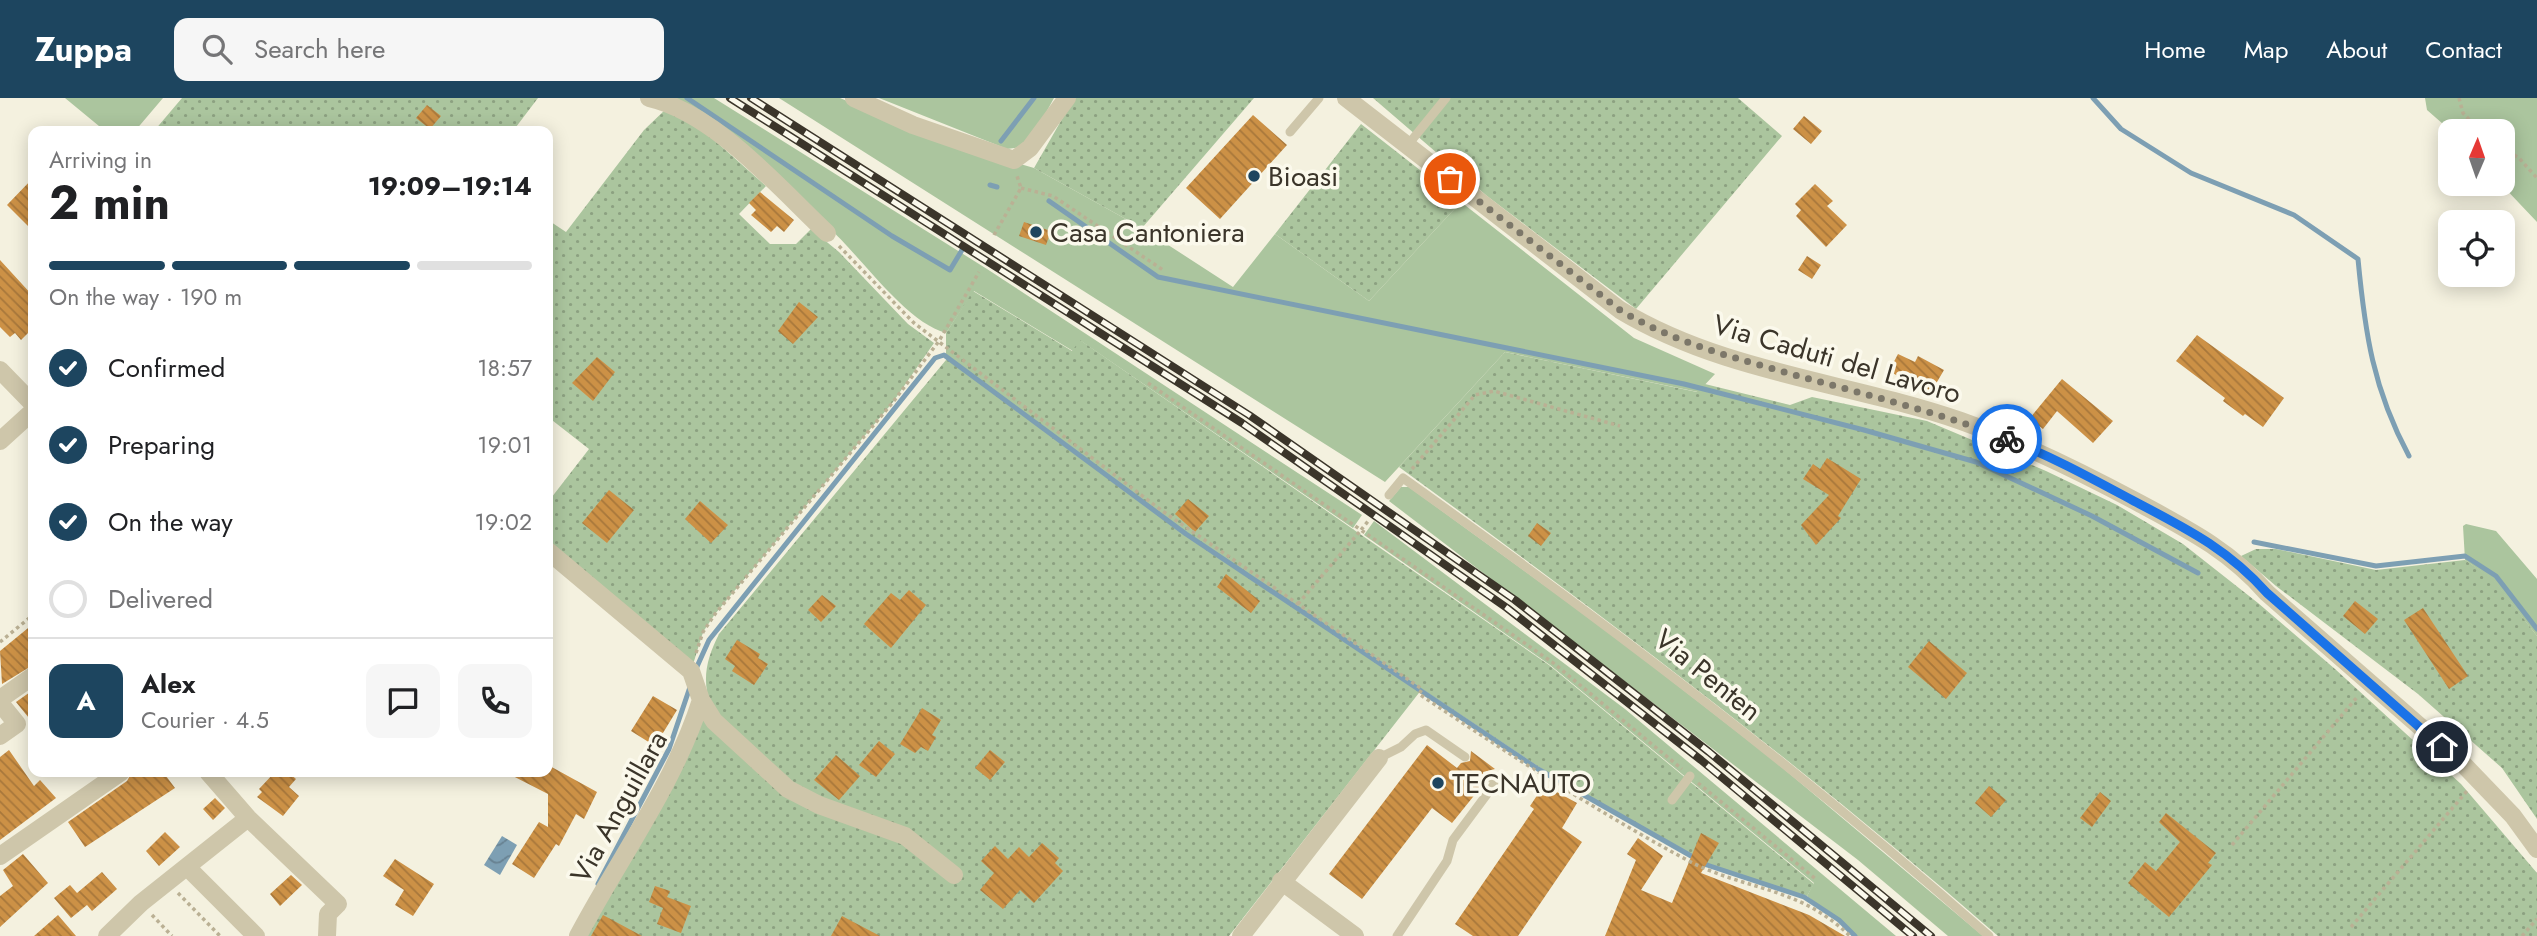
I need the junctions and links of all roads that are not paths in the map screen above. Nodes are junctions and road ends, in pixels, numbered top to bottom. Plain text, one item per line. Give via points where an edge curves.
1 (649, 98) edge
2 (854, 98) edge
3 (1067, 98) edge
4 (1319, 98) edge
5 (1346, 98) edge
6 (1446, 98) edge
7 (1290, 132) dead end
8 (1407, 146) junction
9 (827, 233) road end
10 (0, 370) edge
11 (28, 399) edge
12 (28, 416) edge
13 (0, 441) edge
14 (1389, 495) dead end
15 (553, 555) edge
16 (28, 680) edge
17 (701, 700) junction
18 (0, 701) edge
19 (0, 736) edge
20 (1465, 757) dead end
21 (1379, 758) joint
22 (1489, 776) dead end
23 (1690, 776) road end
24 (114, 777) edge
25 (212, 777) edge
26 (1672, 800) dead end
27 (248, 818) junction
28 (2537, 849) edge
29 (0, 856) edge
30 (187, 867) junction
31 (954, 875) dead end
32 (1281, 881) junction
33 (107, 936) edge
34 (256, 936) edge
35 (327, 936) edge
36 (578, 936) edge
37 (1241, 936) edge
38 (1355, 936) edge
39 (1397, 936) edge
40 (1989, 936) edge

1 - 9 street via 668,102 707,125
2 - 3 street via 913,125 1014,160 1030,148
4 - 7 lane
5 - 8 street, Via Caduti del Lavoro
6 - 8 lane
8 - 28 street, Via Caduti del Lavoro via 1620,310 1650,328 1698,348 1960,421 2051,457 2203,537 2244,567 2267,593 2477,779
10 - 11 street
12 - 13 street
14 - 40 lane, Via Penten via 1403,478 1629,640
15 - 17 street via 691,671
16 - 18 street
17 - 31 street via 714,721 788,789 905,836
17 - 36 street, Via Anguillara via 690,733
18 - 19 street via 17,724
20 - 21 lane via 1426,730
21 - 32 street
22 - 39 lane via 1495,781 1493,786 1453,840 1447,862
23 - 26 lane
24 - 29 street
25 - 27 street
27 - 30 street
27 - 35 street via 338,904 328,914
30 - 33 street
30 - 34 street
32 - 37 street
32 - 38 street

